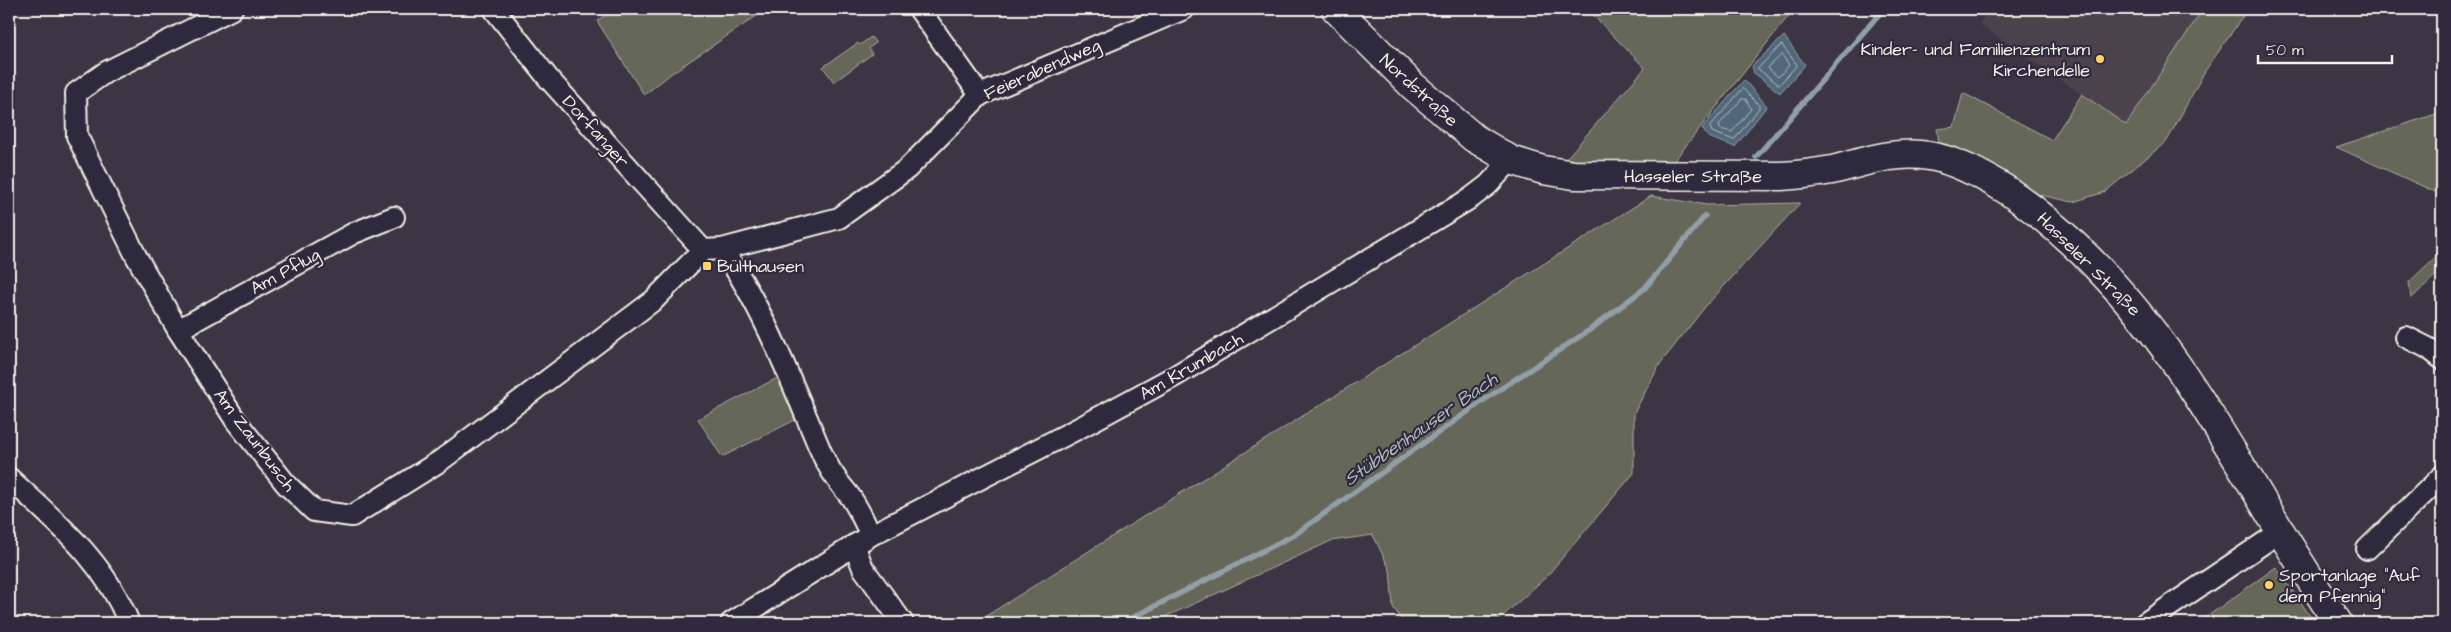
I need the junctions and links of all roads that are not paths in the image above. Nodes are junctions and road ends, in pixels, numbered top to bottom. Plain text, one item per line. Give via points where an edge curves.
1 (232, 9) edge
2 (494, 9) edge
3 (920, 9) edge
4 (1184, 9) edge
5 (1336, 9) edge
6 (980, 95) junction
7 (1511, 160) junction
8 (394, 217) dead end
9 (713, 249) junction
10 (178, 330) junction
11 (2406, 337) dead end
12 (2442, 359) edge
13 (2442, 476) edge
14 (9, 478) edge
15 (2280, 532) junction
16 (862, 540) junction
17 (2367, 549) dead end
18 (130, 623) edge
19 (731, 623) edge
20 (902, 623) edge
21 (2144, 623) edge
22 (2338, 623) edge

1 - 10 street, Am Zaunbusch via 106,72 76,93 77,136 136,256
2 - 9 street, Dorfanger via 548,78
3 - 6 street
4 - 6 street, Feierabendweg
5 - 7 main road, Nordstraße via 1453,121 1492,151
6 - 9 street, Feierabendweg via 907,169 839,218
7 - 15 main road, Hasseler Straße via 1574,176 1782,176 1812,174 1909,154 1950,161 1989,180 2050,221 2102,271 2150,326 2201,398
7 - 16 street, Am Krumbach via 1471,198 1191,367
8 - 10 street, Am Pflug via 354,232
9 - 10 street, Am Zaunbusch via 646,306 440,461 352,516 314,511 286,484 236,421
9 - 16 street via 733,264 769,334 820,448 841,488 849,495
11 - 12 street
13 - 17 street
14 - 18 street via 79,542 105,576
15 - 21 street
15 - 22 main road, Hasseler Straße
16 - 19 street, Am Krumbach
16 - 20 street via 863,568

